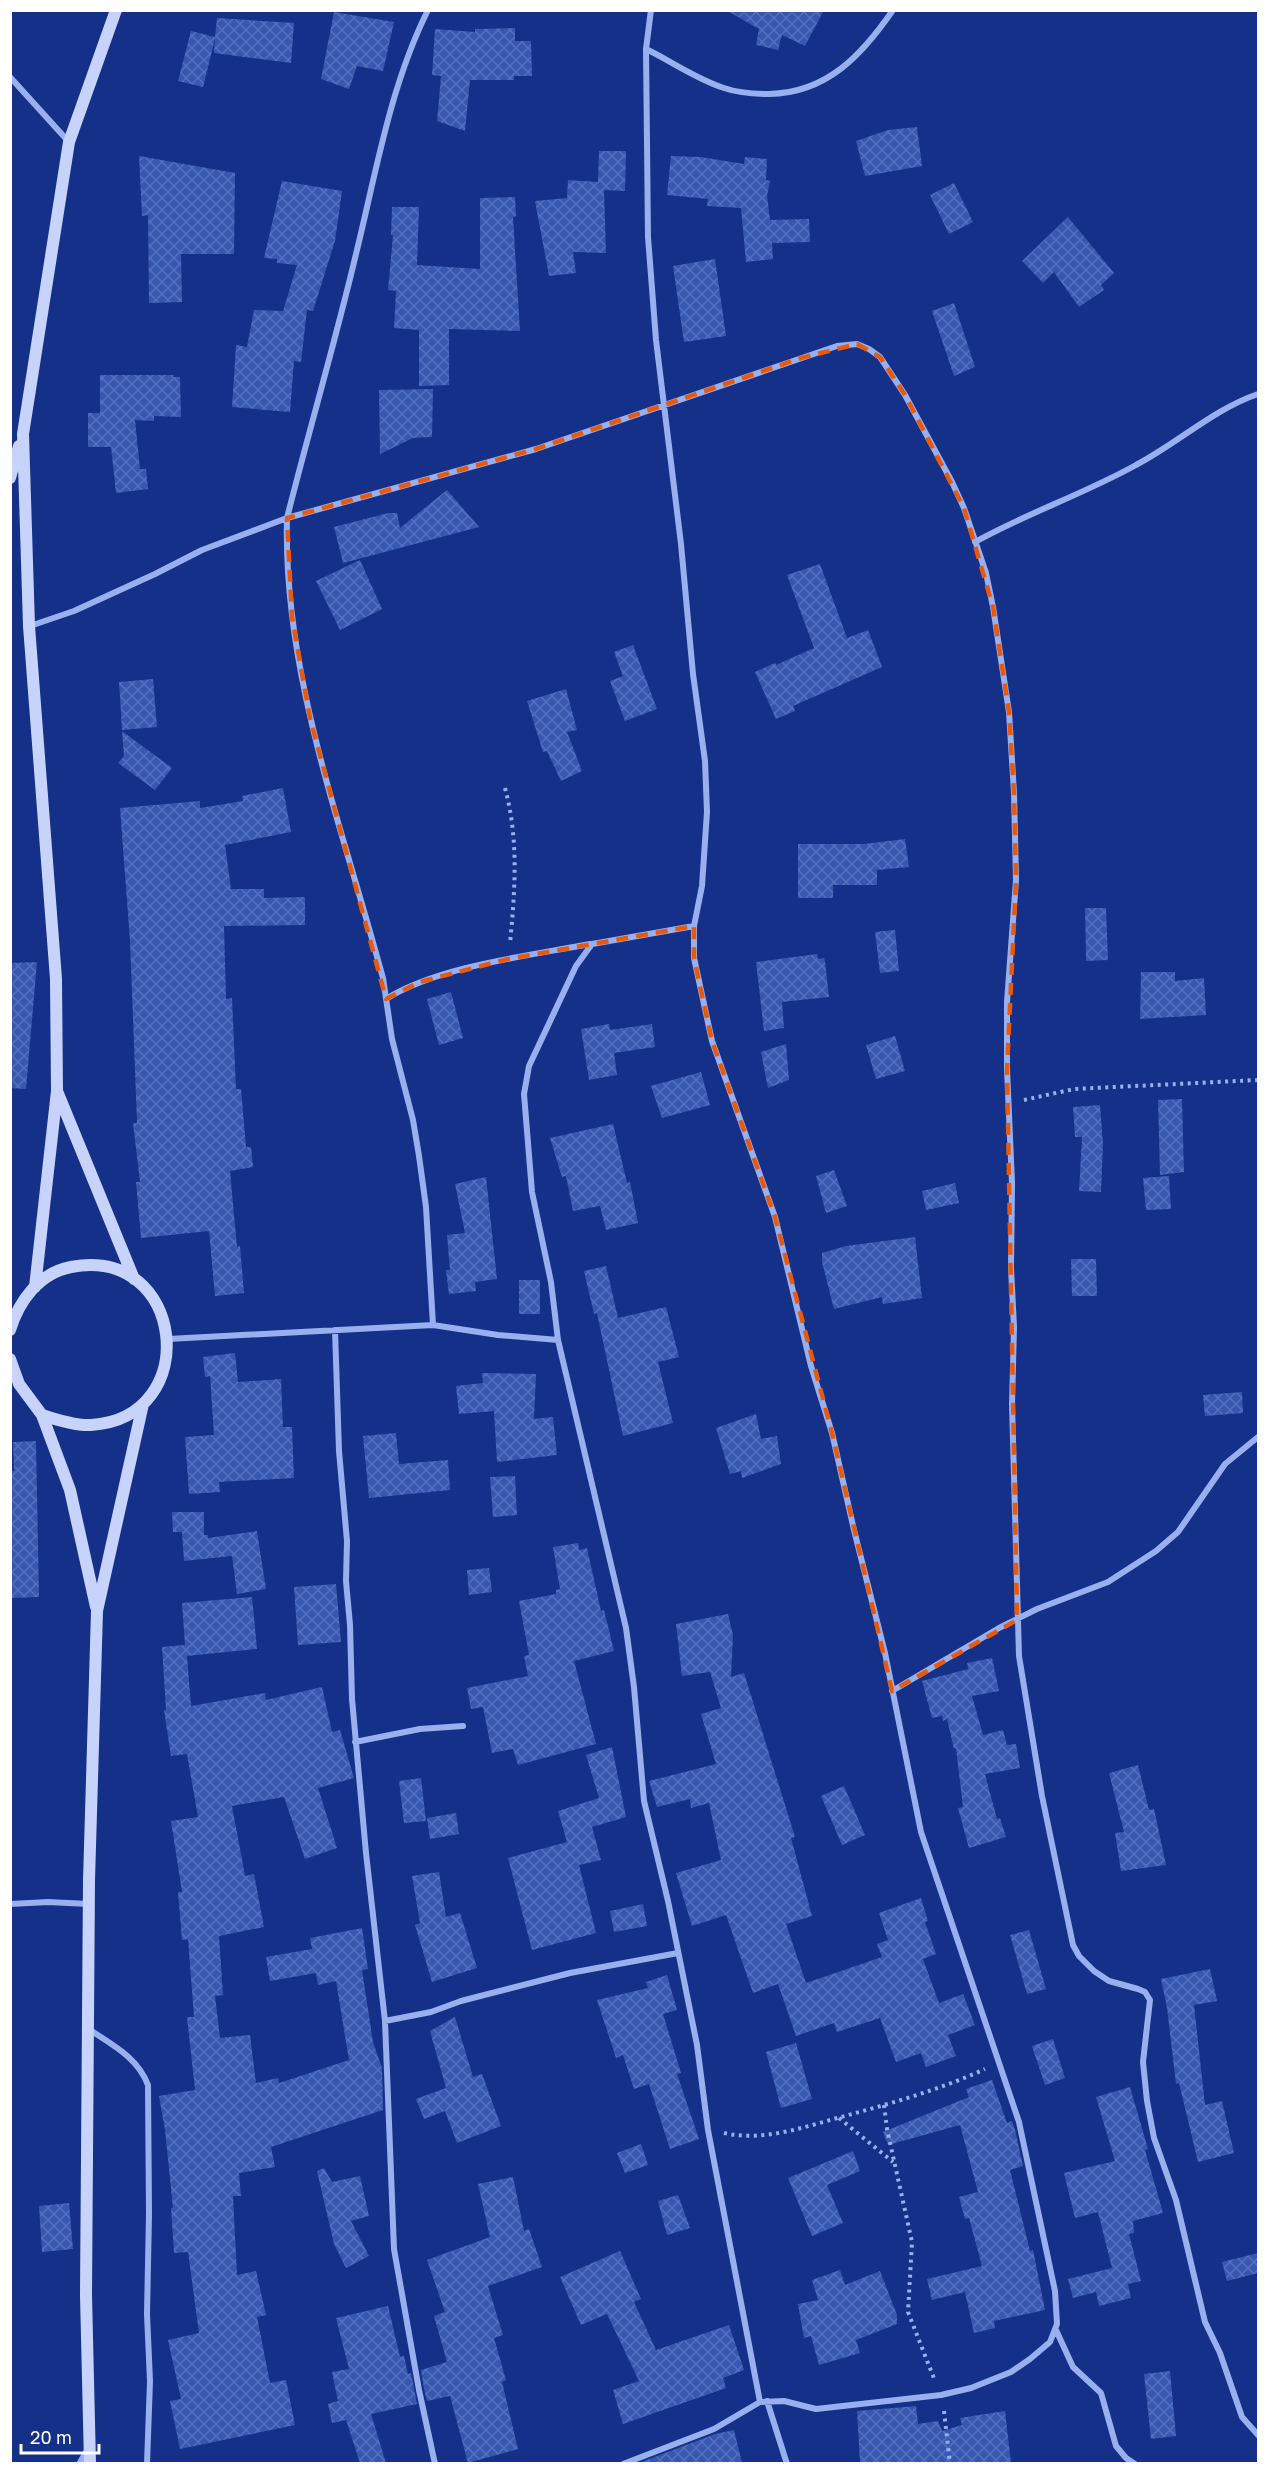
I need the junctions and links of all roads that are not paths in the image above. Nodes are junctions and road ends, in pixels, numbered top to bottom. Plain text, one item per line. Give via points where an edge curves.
1 (116, 10) edge
2 (428, 10) edge
3 (651, 10) edge
4 (893, 10) edge
5 (646, 48) junction
6 (10, 77) edge
7 (69, 142) junction
8 (1258, 394) edge
9 (663, 406) junction
10 (22, 434) junction
11 (10, 478) edge
12 (287, 518) junction
13 (975, 542) junction
14 (29, 626) junction
15 (694, 926) junction
16 (592, 944) junction
17 (386, 999) junction
18 (57, 1091) junction
19 (134, 1279) junction
20 (35, 1287) junction
21 (433, 1325) junction
22 (10, 1330) edge
23 (335, 1330) junction
24 (168, 1339) junction
25 (558, 1340) junction
26 (10, 1359) edge
27 (142, 1404) junction
28 (42, 1415) junction
29 (1258, 1437) edge
30 (97, 1611) junction
31 (1017, 1620) junction
32 (892, 1691) junction
33 (463, 1726) dead end
34 (355, 1742) junction
35 (10, 1904) edge
36 (89, 1904) junction
37 (678, 1953) junction
38 (385, 2021) junction
39 (90, 2030) junction
40 (1056, 2330) junction
41 (764, 2402) junction
42 (1258, 2435) edge
43 (90, 2446) junction
44 (79, 2463) edge
45 (90, 2463) edge
46 (147, 2463) edge
47 (435, 2463) edge
48 (623, 2463) edge
49 (787, 2463) edge
50 (1135, 2463) edge

1 - 7 main road
2 - 12 street via 388,121
3 - 5 street
4 - 5 street via 859,54 832,77 783,94 724,88
5 - 9 street via 648,237
6 - 7 street
7 - 10 main road
8 - 13 street via 1225,408 1105,482
9 - 12 street via 536,449
9 - 13 street via 801,358 857,344 880,357 905,395 952,482
9 - 15 street via 705,761 708,812 702,886
10 - 11 main road
10 - 14 main road
12 - 14 street via 202,550 74,611
12 - 17 street via 292,617 310,718 374,943
13 - 31 street via 986,573 1009,711 1016,880 1007,1002
14 - 18 main road via 56,979
15 - 16 street
15 - 32 street via 694,958 712,1041 775,1217 808,1356 832,1433
16 - 17 street via 420,982
16 - 25 street via 576,966 530,1066 524,1094 532,1192 551,1282
17 - 21 street via 419,1156
18 - 19 main road
18 - 20 main road
19 - 20 main road via 101,1265 83,1265 49,1275
19 - 24 main road via 158,1305
20 - 22 main road via 23,1299
21 - 23 street
21 - 25 street
23 - 24 street
23 - 34 street
24 - 27 main road via 163,1374
25 - 37 street via 626,1628 644,1801
26 - 28 main road via 19,1384
27 - 28 main road via 112,1421 91,1425
27 - 30 main road
28 - 30 main road via 70,1490
29 - 31 street via 1225,1464 1178,1532 1156,1551 1108,1582
30 - 36 main road
31 - 32 street
31 - 42 street via 1022,1686 1068,1929 1078,1956 1094,1971 1110,1981 1145,1992 1150,2000 1143,2062 1154,2138 1176,2200 1205,2322 1242,2417
32 - 40 street via 921,1832 1019,2122 1055,2291
33 - 34 street via 420,1729
34 - 38 street
35 - 36 street
36 - 39 main road
37 - 38 street via 570,1973
37 - 41 street via 697,2044 708,2130
38 - 47 street via 394,2249
39 - 43 main road via 86,2295
39 - 46 street via 131,2058 148,2085
40 - 41 street via 1050,2342 1011,2372 971,2388 816,2409
40 - 50 street via 1073,2367 1101,2393 1116,2446
41 - 48 street via 714,2429
41 - 49 street
43 - 44 street
43 - 45 main road

